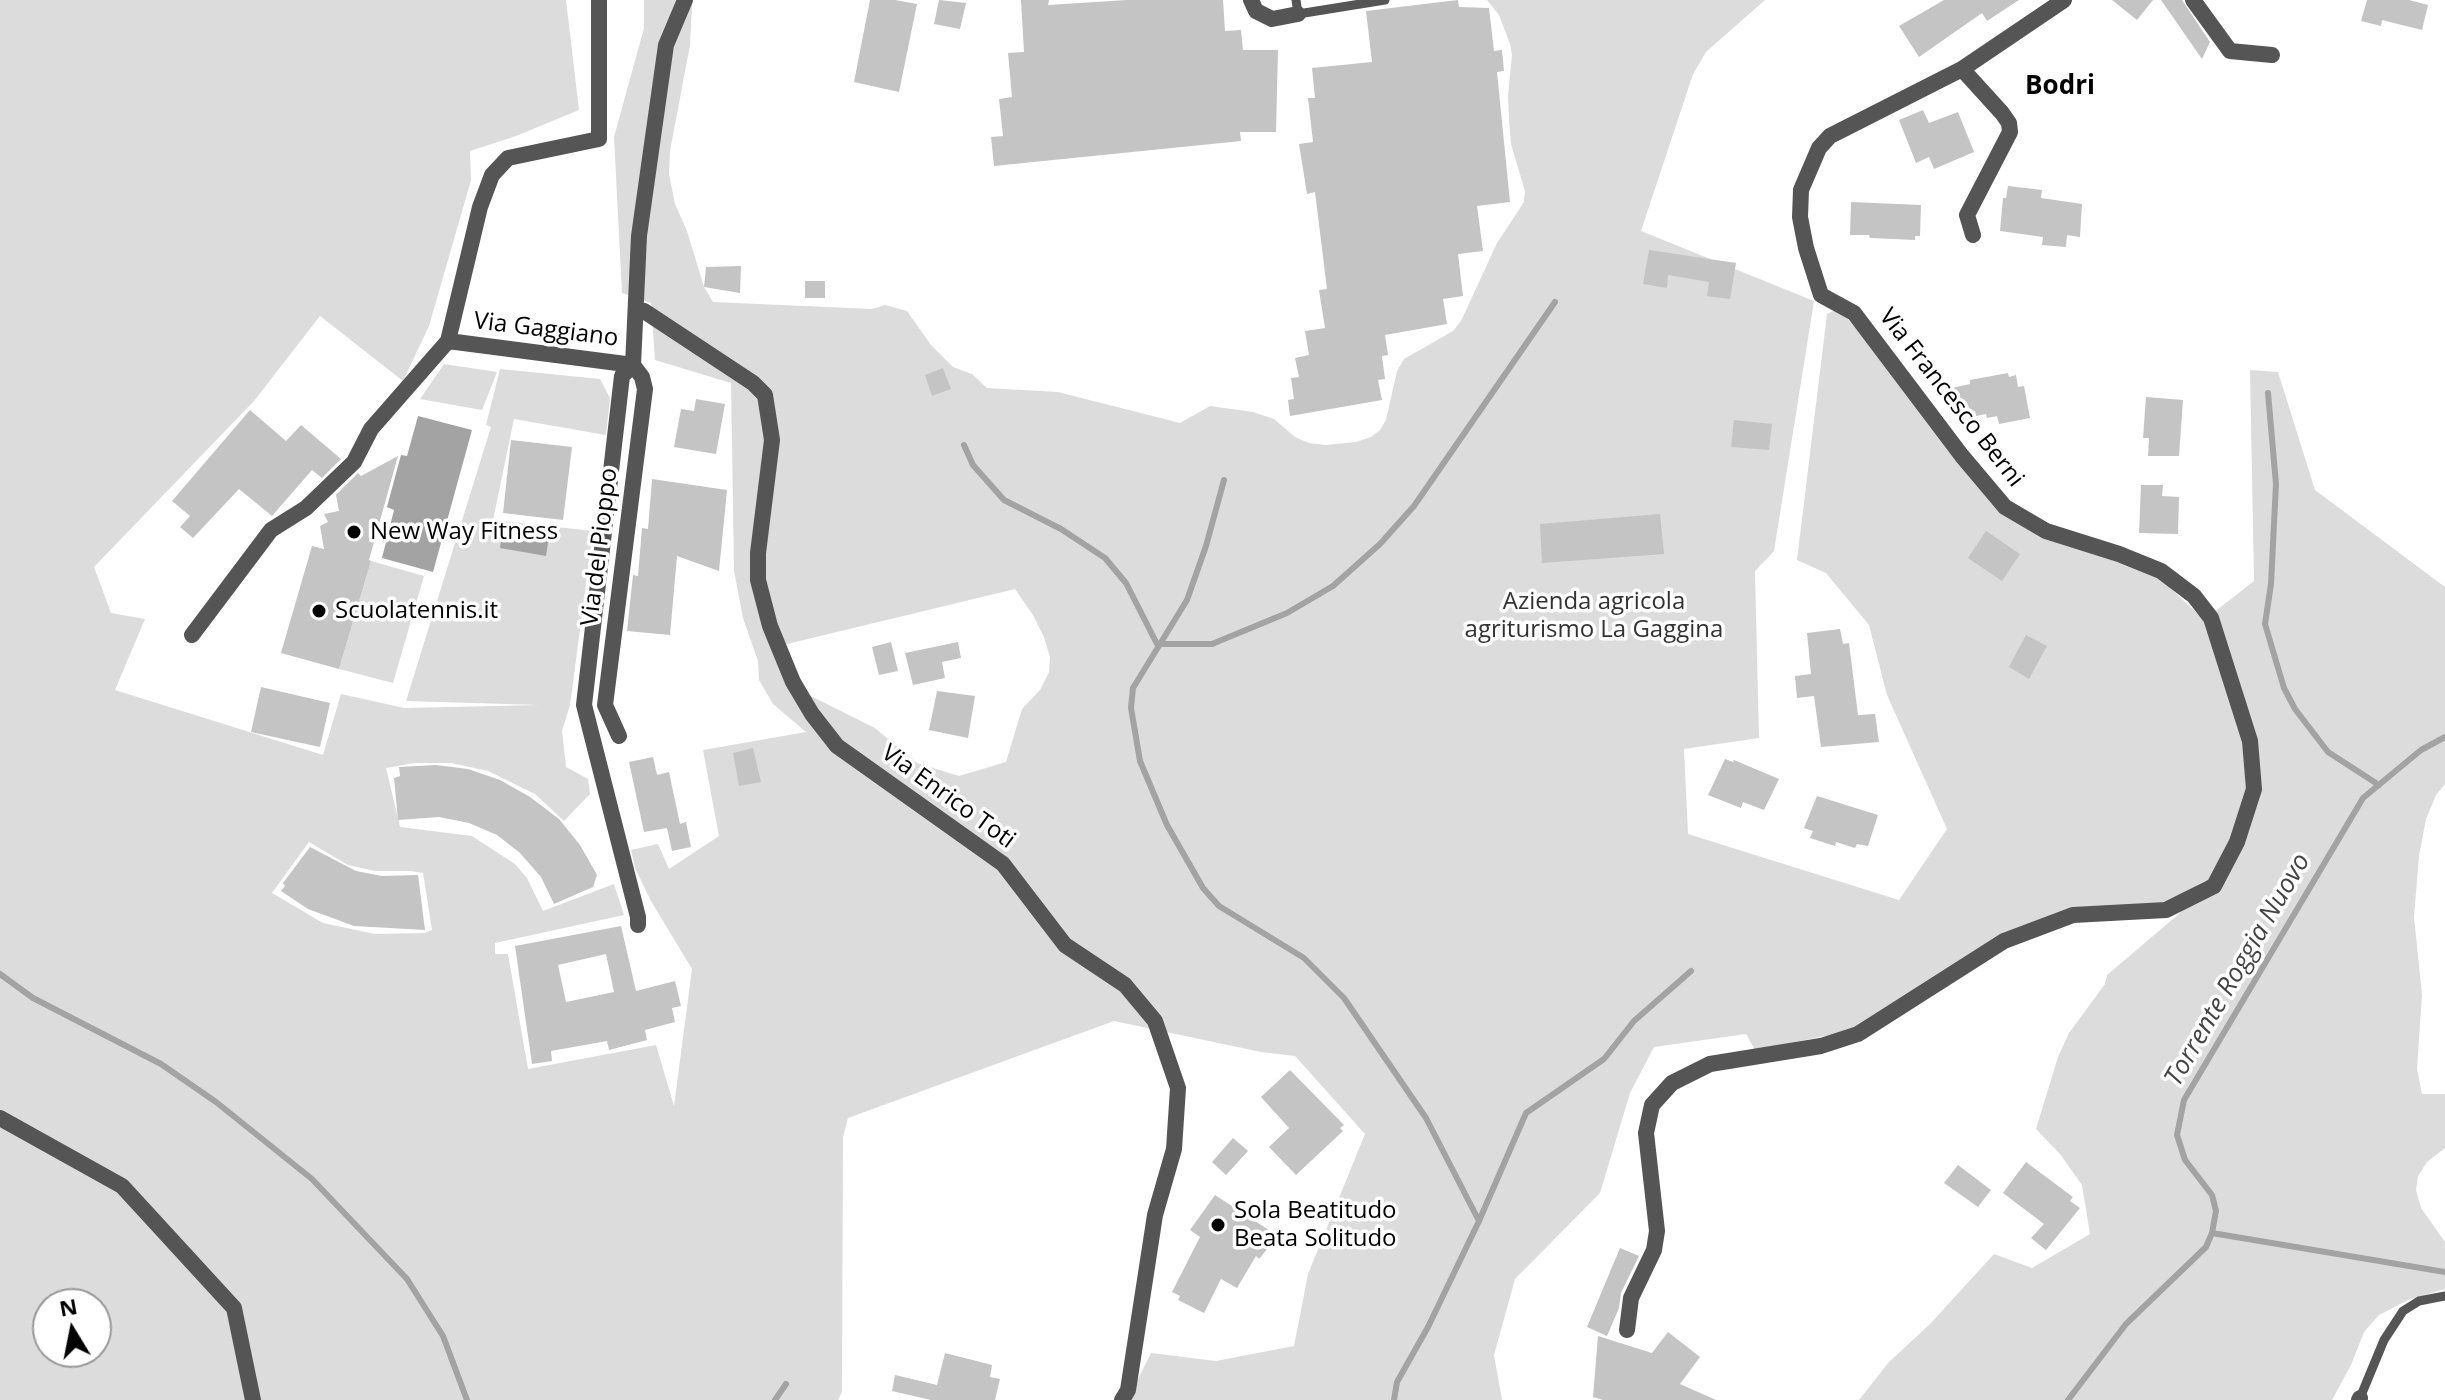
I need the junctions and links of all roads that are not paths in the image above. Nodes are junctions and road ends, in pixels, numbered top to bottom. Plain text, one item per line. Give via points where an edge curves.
1 (599, 0) edge
2 (685, 0) edge
3 (1251, 0) edge
4 (1385, 0) edge
5 (2064, 0) edge
6 (2193, 0) edge
7 (1297, 7) edge
8 (2272, 55) dead end
9 (1962, 69) junction
10 (1973, 235) dead end
11 (637, 309) junction
12 (448, 341) junction
13 (633, 365) junction
14 (192, 635) dead end
15 (619, 736) dead end
16 (638, 925) dead end
17 (0, 1118) edge
18 (2445, 1296) edge
19 (1627, 1330) dead end
20 (2359, 1399) edge
21 (253, 1400) edge
22 (1122, 1400) edge

1 - 12 street, Via Gaggiano via 599,139 508,158 492,175
2 - 11 street via 666,45 639,236
3 - 7 street via 1256,11 1272,19
4 - 7 lane
5 - 9 street, Via Francesco Berni
6 - 8 street via 2230,51
9 - 10 street via 2002,113 2010,132 1967,215
9 - 19 street, Via Francesco Berni via 1830,136 1819,148 1801,190 1800,217 1821,295 1854,313 2005,507 2046,531 2161,571 2194,596 2211,618 2238,699 2250,741 2254,789 2237,842 2214,886 2166,910 2073,915 2004,941 1858,1034 1821,1046 1710,1064 1672,1083 1652,1105 1646,1133 1657,1231 1654,1250 1631,1298
11 - 13 street
11 - 22 street, Via Enrico Toti via 765,395 772,440 758,580 770,626 812,714 837,746 1003,864 1065,945 1125,985 1155,1021 1178,1088 1174,1149 1155,1215 1128,1390
12 - 13 street, Via Gaggiano
12 - 14 street via 371,429 354,462 306,508 271,530
13 - 15 street, Via del Pioppo via 645,389 605,705
13 - 16 street via 622,376 584,705
17 - 21 street via 122,1186 234,1308
18 - 20 lane via 2419,1301 2403,1311 2384,1340

